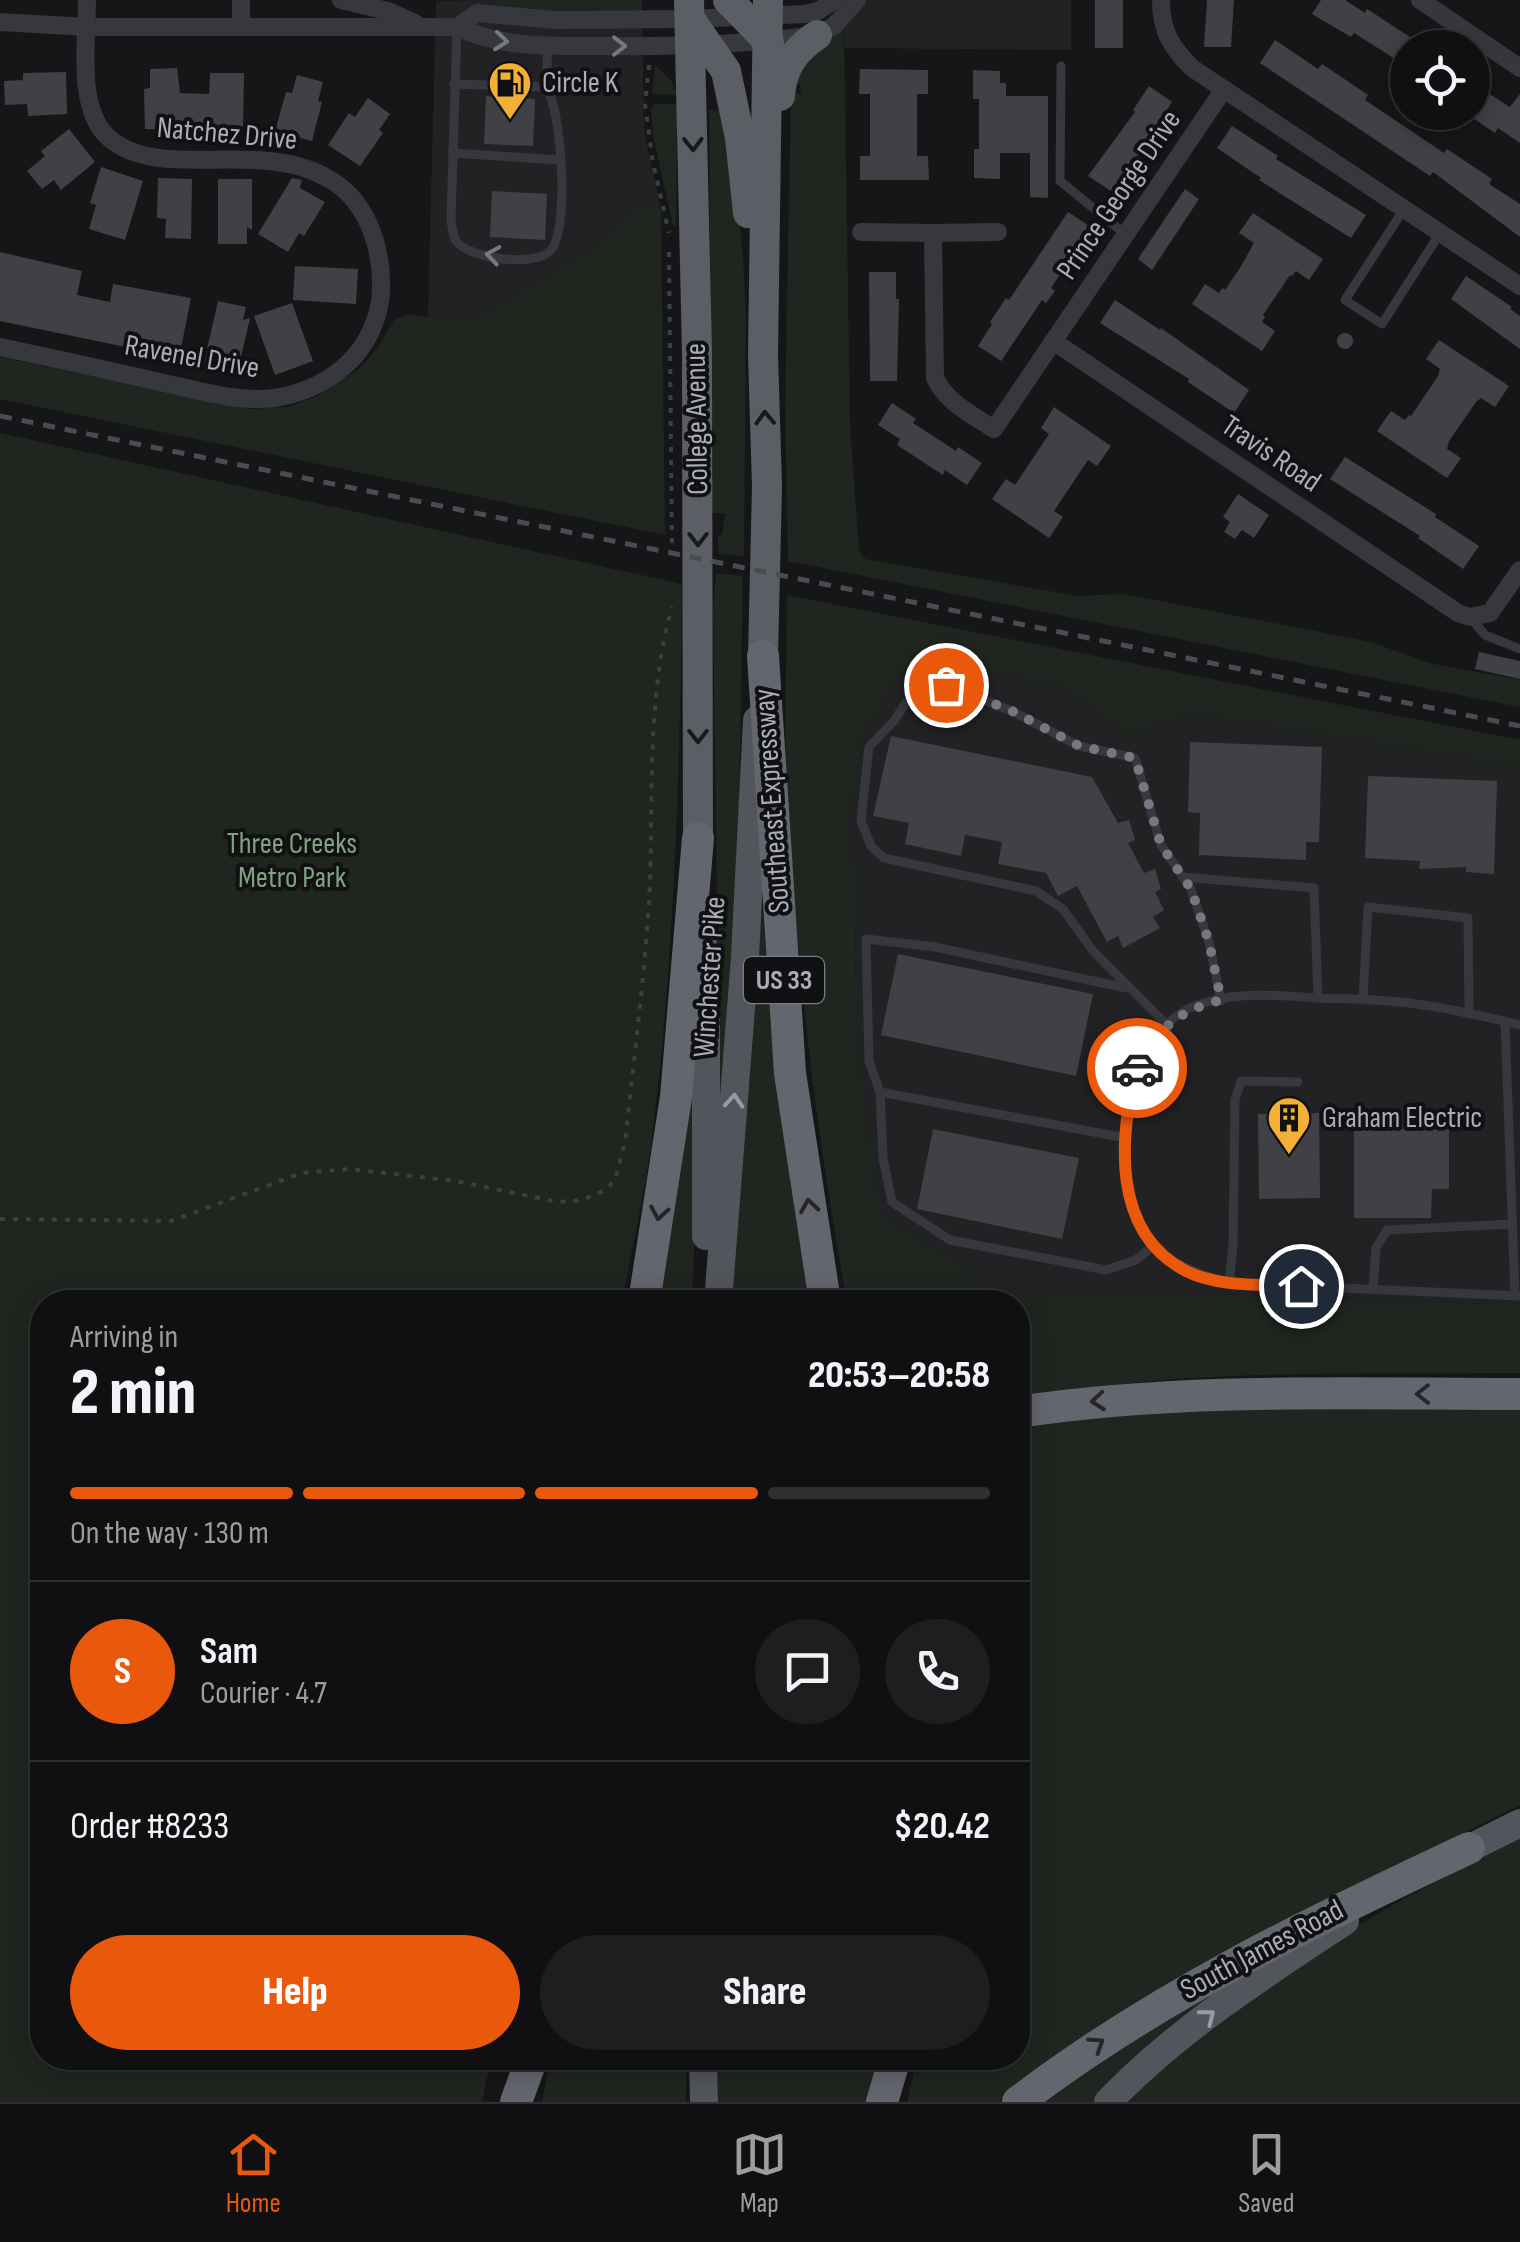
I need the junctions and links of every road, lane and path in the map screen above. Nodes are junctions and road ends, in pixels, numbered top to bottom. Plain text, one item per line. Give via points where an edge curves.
1 (87, 0) edge
2 (241, 0) edge
3 (341, 0) edge
4 (835, 0) edge
5 (857, 0) edge
6 (1161, 0) edge
7 (1420, 0) edge
8 (755, 14) edge
9 (0, 22) edge
10 (87, 26) junction
11 (240, 27) junction
12 (425, 27) junction
13 (457, 27) junction
14 (694, 28) edge
15 (817, 35) junction
16 (548, 46) junction
17 (649, 62) dead end
18 (1061, 66) dead end
19 (1520, 68) edge
20 (454, 84) junction
21 (546, 87) junction
22 (1224, 90) junction
23 (452, 153) junction
24 (560, 160) junction
25 (1404, 209) junction
26 (764, 227) junction
27 (861, 232) dead end
28 (998, 232) dead end
29 (933, 233) junction
30 (1440, 233) junction
31 (669, 234) dead end
32 (1126, 234) junction
33 (669, 249) dead end
34 (1520, 286) edge
35 (382, 292) joint
36 (1053, 341) junction
37 (0, 347) edge
38 (763, 355) junction
39 (672, 562) dead end
40 (1520, 570) edge
41 (674, 600) dead end
42 (1464, 615) junction
43 (1520, 649) edge
44 (763, 656) junction
45 (698, 838) junction
46 (1183, 877) junction
47 (1129, 988) junction
48 (1318, 998) junction
49 (1221, 1000) junction
50 (1363, 1000) junction
51 (1468, 1014) junction
52 (1506, 1022) junction
53 (1520, 1025) edge
54 (1168, 1026) junction
55 (1298, 1082) dead end
56 (1508, 1088) junction
57 (1520, 1088) edge
58 (880, 1092) junction
59 (1126, 1138) junction
60 (0, 1219) edge
61 (1513, 1224) junction
62 (1154, 1245) junction
63 (1230, 1283) junction
64 (1373, 1288) junction
65 (646, 1290) edge
66 (704, 1290) edge
67 (719, 1290) edge
68 (823, 1290) edge
69 (1518, 1296) edge
70 (1520, 1394) edge
71 (1030, 1410) edge
72 (1520, 1823) edge
73 (1469, 1848) junction
74 (515, 2070) edge
75 (527, 2070) edge
76 (704, 2070) edge
77 (891, 2070) edge
78 (514, 2102) edge
79 (704, 2102) edge
80 (882, 2102) edge
81 (1018, 2102) edge
82 (1108, 2102) edge

1 - 10 street, Natchez Drive
2 - 11 street
3 - 12 street
4 - 8 street via 818,11
5 - 15 street
6 - 22 street via 1170,47
7 - 19 street
8 - 14 street
8 - 14 street
8 - 15 street
8 - 26 highway, US 33
9 - 10 street
10 - 11 street
10 - 35 street, Natchez Drive via 91,112 105,135 144,156 290,161 338,184 364,214 380,258
11 - 12 street
12 - 13 street
13 - 14 street via 477,14
13 -> 16 street via 482,39
13 - 20 lane
16 -> 14 street
14 - 38 highway via 726,71 740,138
14 -> 45 highway, College Avenue
15 - 26 highway via 799,48 781,79 780,176
16 - 21 lane
17 - 31 path via 645,104
18 - 32 lane via 1060,181
20 - 21 lane
20 - 23 lane
21 - 24 lane via 554,97
22 - 25 street
22 - 32 street, Prince George Drive
23 - 24 lane
24 -> 23 lane via 556,244 534,258 487,258 454,237
25 - 30 street
25 - 30 lane via 1345,300 1382,324
26 - 38 highway, US 33
27 - 29 street
28 - 29 street
29 - 36 street, Prince George Drive via 936,378 942,392 994,428
30 - 34 street
32 - 36 street, Prince George Drive
33 - 39 path
35 - 37 street, Ravenel Drive via 372,330 349,362 318,386 272,398 226,397
36 - 42 street, Travis Road
44 -> 38 highway, US 33
40 - 42 street via 1490,614
41 - 60 path via 661,646 650,888 624,1142 620,1168 605,1190 558,1202 349,1169 302,1173 171,1221
42 - 43 lane via 1485,635
67 -> 44 main road, Winchester Pike
68 -> 44 highway, Southeast Expressway / US 33 via 790,1073
45 -> 65 highway via 676,1097
45 - 66 main road, Winchester Pike via 706,1011
46 - 47 lane via 1161,845 1135,758 1079,746 946,685 914,692 869,747 861,821 871,846 884,858 1036,891 1063,910
46 - 48 lane via 1314,888
46 - 49 lane via 1209,942
47 - 54 lane
47 - 58 lane via 866,939 868,1061
48 - 49 lane via 1248,994
48 - 50 lane
49 - 54 lane via 1188,1010
50 - 51 lane
50 - 51 lane via 1368,907 1468,918
51 - 52 lane
52 - 53 lane
52 - 56 lane
54 - 59 lane via 1137,1066
55 - 63 lane via 1241,1081
56 - 57 lane
56 - 61 lane
58 - 59 lane
58 - 62 lane via 892,1202 950,1240 1106,1270
59 - 62 lane via 1132,1212
61 - 64 lane via 1387,1230 1376,1248
61 - 69 lane
62 - 63 lane via 1186,1271
63 - 64 lane
64 - 69 lane
70 -> 71 highway via 1202,1396
72 - 73 main road, South James Road
81 -> 73 highway, South James Road via 1225,1966
82 -> 73 main road via 1242,1988
74 - 78 highway
75 - 78 highway
76 - 79 main road
77 - 80 highway

